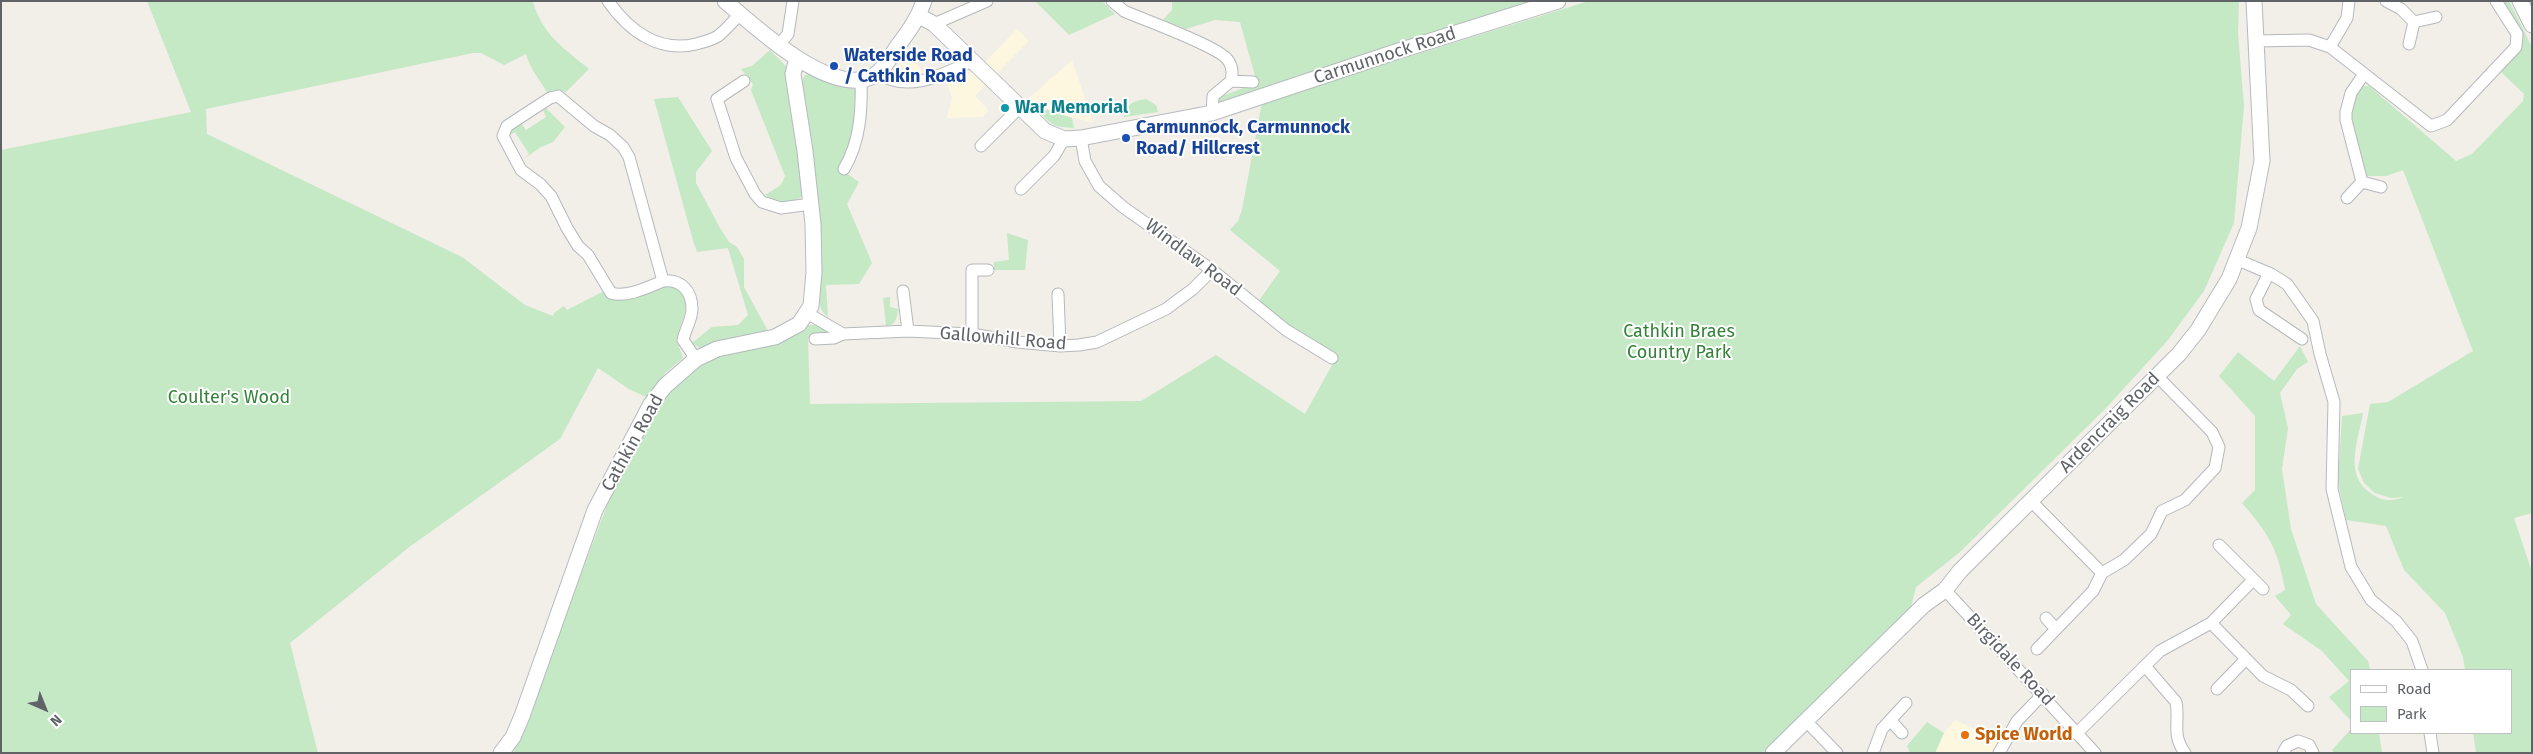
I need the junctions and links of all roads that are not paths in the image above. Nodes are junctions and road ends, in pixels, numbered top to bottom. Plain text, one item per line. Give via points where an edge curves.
1 (608, 1) edge
2 (725, 1) edge
3 (793, 1) edge
4 (987, 1) edge
5 (1112, 1) edge
6 (1558, 1) edge
7 (2254, 1) edge
8 (2349, 1) edge
9 (2386, 1) edge
10 (2496, 1) edge
11 (2520, 1) edge
12 (920, 6) edge
13 (740, 14) junction
14 (2436, 17) dead end
15 (2414, 22) junction
16 (934, 24) junction
17 (2532, 25) edge
18 (2256, 41) junction
19 (2409, 44) dead end
20 (778, 45) junction
21 (2330, 48) junction
22 (797, 58) junction
23 (972, 61) junction
24 (879, 72) junction
25 (2364, 74) junction
26 (861, 80) junction
27 (744, 81) dead end
28 (1231, 81) junction
29 (1253, 82) dead end
30 (1019, 108) junction
31 (1212, 113) junction
32 (1081, 138) junction
33 (1064, 139) junction
34 (980, 146) dead end
35 (844, 169) dead end
36 (2362, 182) junction
37 (2381, 187) dead end
38 (1020, 189) dead end
39 (2347, 198) dead end
40 (811, 204) junction
41 (2238, 260) junction
42 (988, 270) dead end
43 (1212, 270) junction
44 (2269, 273) junction
45 (663, 281) junction
46 (903, 291) dead end
47 (1058, 294) dead end
48 (807, 313) junction
49 (908, 331) junction
50 (842, 334) junction
51 (972, 334) junction
52 (2302, 338) dead end
53 (815, 339) dead end
54 (1060, 346) junction
55 (1332, 358) dead end
56 (696, 359) junction
57 (2157, 376) junction
58 (2031, 501) junction
59 (2219, 545) dead end
60 (2102, 573) junction
61 (2253, 580) junction
62 (2262, 589) dead end
63 (1945, 590) junction
64 (2046, 618) dead end
65 (2211, 623) junction
66 (2056, 629) junction
67 (2037, 649) dead end
68 (2246, 659) junction
69 (2144, 666) junction
70 (2422, 669) edge
71 (2216, 689) dead end
72 (2043, 694) junction
73 (1906, 703) dead end
74 (2308, 706) dead end
75 (1890, 720) junction
76 (1806, 721) junction
77 (1902, 733) dead end
78 (2077, 734) junction
79 (2430, 734) edge
80 (501, 753) edge
81 (1773, 753) edge
82 (1837, 753) edge
83 (1872, 753) edge
84 (1999, 753) edge
85 (2095, 753) edge
86 (2185, 753) edge
87 (2283, 753) edge
88 (2313, 753) edge
89 (2433, 753) edge

1 - 13 street via 626,23 668,47 690,45 716,37
2 - 13 street
3 - 20 street via 788,34
4 - 16 street
5 - 28 street via 1124,11 1219,53 1231,66
6 - 31 street, Carmunnock Road
7 - 18 street, Ardencraig Road
8 - 21 street via 2347,18
9 - 15 street via 2401,9
10 - 25 street via 2517,34 2516,47 2447,120 2431,126
11 - 17 street
12 - 16 street
12 - 24 street
13 - 20 street
14 - 15 street
15 - 19 street
16 - 23 street
18 - 21 street via 2303,40
18 - 41 street, Ardencraig Road via 2262,162 2249,228
20 - 22 street
21 - 25 street
22 - 26 street via 834,76
22 - 40 street via 793,74
23 - 24 street via 918,81 898,81
23 - 30 street
24 - 26 street
25 - 36 street via 2351,93 2346,112
26 - 35 street via 860,126 851,158
27 - 40 street via 717,99 736,158 755,194 762,202 781,208
28 - 29 street
28 - 31 street via 1213,96
30 - 33 street via 1045,131
30 - 34 street
31 - 32 street, Carmunnock Road
32 - 33 street, Carmunnock Road
32 - 43 street, Windlaw Road via 1085,161 1098,186
33 - 38 street via 1054,156
36 - 37 street
36 - 39 street
40 - 48 street via 814,272 813,298
41 - 44 street
41 - 57 street, Ardencraig Road via 2198,330
42 - 51 street via 972,270
43 - 54 street, Gallowhill Road via 1166,309 1097,342
43 - 55 street, Windlaw Road via 1286,330
44 - 52 street via 2256,299 2259,310
44 - 70 street via 2287,284 2313,321 2334,402 2332,489 2352,567 2371,600 2396,621 2412,641
45 - 45 street via 625,294 611,293 588,255 578,246 546,189 521,170 503,136 507,126 558,96 623,147 633,166
45 - 56 street via 683,284 690,298 692,310 683,340
46 - 49 street
47 - 54 street
48 - 50 street
48 - 56 street, Cathkin Road via 799,324 775,337 717,349
49 - 50 street, Gallowhill Road
49 - 51 street, Gallowhill Road
50 - 53 street, Gallowhill Road
51 - 54 street, Gallowhill Road
56 - 80 street, Cathkin Road via 665,386 651,404 595,510 522,716 513,737
57 - 58 street, Ardencraig Road
57 - 60 street via 2212,432 2219,447 2215,468 2186,500 2162,512 2151,534 2124,560
58 - 60 street
58 - 63 street, Ardencraig Road
59 - 61 street
60 - 66 street via 2094,591
61 - 62 street
61 - 65 street
63 - 72 street, Birgidale Road
63 - 76 street, Ardencraig Road via 1924,605
64 - 66 street
65 - 68 street
65 - 69 street via 2166,647
66 - 67 street
68 - 71 street
68 - 74 street via 2267,679 2291,690
69 - 78 street
69 - 86 street via 2176,702 2175,730
72 - 78 street, Birgidale Road
72 - 84 street via 2017,721
73 - 75 street
75 - 77 street
75 - 83 street via 1882,729
76 - 81 street, Ardencraig Road
76 - 82 street
78 - 85 street, Birgidale Road
79 - 89 street
87 - 88 street via 2287,746 2298,741 2309,745

